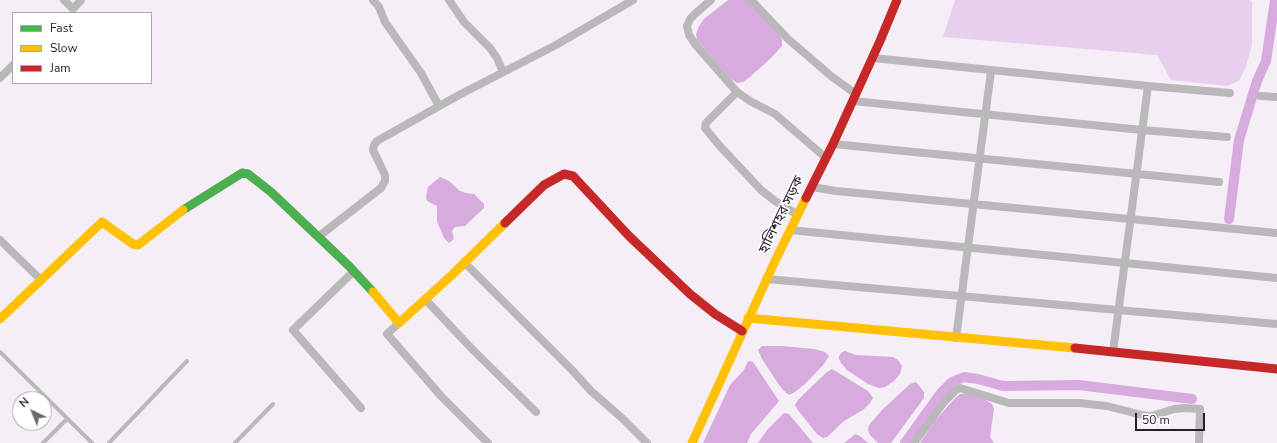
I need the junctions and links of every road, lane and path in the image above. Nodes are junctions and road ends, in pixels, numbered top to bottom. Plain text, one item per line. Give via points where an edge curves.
1 (64, 0) edge
2 (81, 0) edge
3 (374, 0) edge
4 (449, 0) edge
5 (633, 0) edge
6 (711, 0) edge
7 (751, 0) edge
8 (897, 0) edge
9 (70, 11) edge
10 (873, 58) junction
11 (12, 66) edge
12 (991, 71) junction
13 (503, 72) junction
14 (0, 78) edge
15 (1148, 86) junction
16 (737, 92) junction
17 (1230, 93) dead end
18 (1260, 96) dead end
19 (1277, 96) edge
20 (854, 98) junction
21 (439, 106) junction
22 (985, 115) junction
23 (1142, 130) junction
24 (1226, 137) dead end
25 (833, 144) junction
26 (826, 158) junction
27 (980, 158) junction
28 (1137, 174) junction
29 (1219, 182) dead end
30 (812, 187) junction
31 (974, 204) junction
32 (798, 215) junction
33 (1130, 220) junction
34 (790, 230) junction
35 (1277, 233) edge
36 (318, 237) junction
37 (0, 240) edge
38 (969, 248) junction
39 (464, 262) junction
40 (1125, 263) junction
41 (354, 271) junction
42 (1277, 278) edge
43 (767, 279) junction
44 (41, 280) junction
45 (963, 296) junction
46 (425, 299) junction
47 (1118, 310) junction
48 (748, 318) junction
49 (0, 319) edge
50 (399, 323) junction
51 (1277, 324) edge
52 (742, 331) junction
53 (956, 338) junction
54 (0, 352) edge
55 (1113, 352) junction
56 (187, 361) dead end
57 (1277, 370) edge
58 (273, 404) dead end
59 (361, 408) dead end
60 (536, 412) dead end
61 (67, 419) junction
62 (43, 443) edge
63 (92, 443) edge
64 (108, 443) edge
65 (235, 443) edge
66 (488, 443) edge
67 (647, 443) edge
68 (692, 443) edge
69 (914, 443) edge
70 (1199, 443) edge

1 - 9 street
2 - 9 street
3 - 21 street via 385,22 414,62
4 - 13 street via 464,22 490,48
5 - 13 street
6 - 16 street via 690,19 687,26 689,35
7 - 20 street via 788,38
8 - 10 street, হালিশহর সড়ক
10 - 12 street
10 - 20 street, হালিশহর সড়ক
11 - 14 street
12 - 15 street
12 - 22 street
13 - 21 street
15 - 17 street
15 - 23 street
16 - 26 street via 775,114
16 - 32 street via 706,123 705,128 761,190
18 - 19 street
20 - 22 street
20 - 25 street, হালিশহর সড়ক
21 - 36 street via 377,141 373,150 385,181 380,188
22 - 23 street
22 - 27 street
23 - 24 street
23 - 28 street
25 - 26 street, হালিশহর সড়ক
25 - 27 street
26 - 30 street, হালিশহর সড়ক
27 - 28 street
27 - 31 street
28 - 29 street
28 - 33 street
30 - 31 street
30 - 32 street, হালিশহর সড়ক
31 - 33 street
31 - 38 street
32 - 34 street, হালিশহর সড়ক
33 - 35 street
33 - 40 street
34 - 38 street
34 - 43 street, হালিশহর সড়ক
36 - 41 street
36 - 44 street via 256,179 242,173 189,205 138,245 102,222
37 - 44 street
38 - 40 street
38 - 45 street
39 - 46 street
39 - 52 street via 544,185 564,174 573,176 674,279 709,309
39 - 67 street via 591,391
40 - 42 street
40 - 47 street
41 - 50 street
41 - 59 street via 293,330
43 - 45 street
43 - 48 street, হালিশহর সড়ক
44 - 49 street
45 - 47 street
45 - 53 street
46 - 50 street
46 - 60 street
47 - 51 street
47 - 55 street
48 - 52 street, হালিশহর সড়ক
48 - 53 street
50 - 66 street via 387,334 441,396
52 - 68 street, হালিশহর সড়ক
53 - 55 street
54 - 61 lane
55 - 57 street
56 - 64 lane
58 - 65 lane
61 - 62 lane
61 - 63 lane
69 - 70 street via 944,402 960,388 1009,403 1080,402 1152,416 1174,409 1200,409

